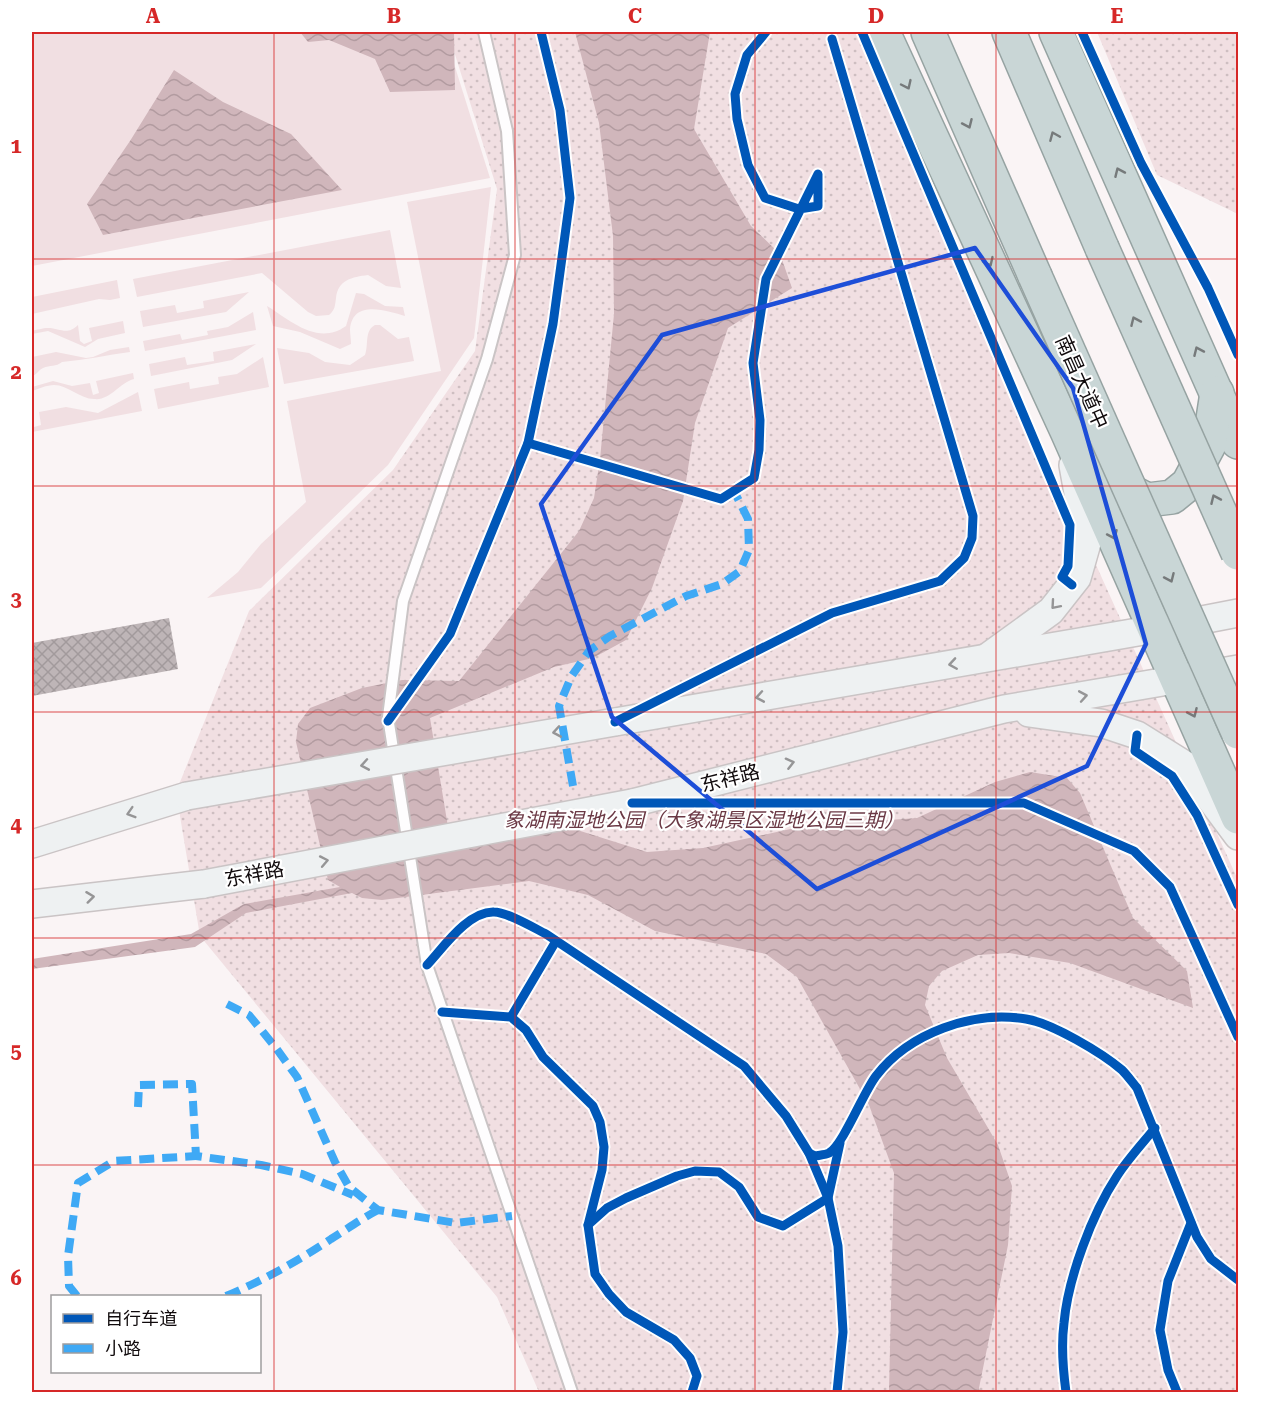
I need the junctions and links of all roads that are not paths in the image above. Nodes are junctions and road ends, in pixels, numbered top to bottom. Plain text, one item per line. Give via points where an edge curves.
1 (484, 32) edge
2 (883, 32) edge
3 (928, 32) edge
4 (1009, 32) edge
5 (1056, 32) edge
6 (1217, 393) junction
7 (1239, 425) edge
8 (1067, 431) junction
9 (1239, 442) edge
10 (1239, 553) edge
11 (1239, 613) edge
12 (1155, 629) junction
13 (985, 659) junction
14 (1239, 669) edge
15 (1178, 680) junction
16 (1004, 709) junction
17 (1239, 732) edge
18 (1239, 817) edge
19 (1239, 836) edge
20 (32, 844) edge
21 (32, 904) edge
22 (572, 1392) edge

1 - 22 lane via 507,131 515,255 487,359 403,601 388,717 427,966
2 -> 8 highway
3 -> 17 highway, 南昌大道中, bridge
10 -> 4 highway, bridge
6 -> 5 highway
6 - 7 main road
6 - 8 highway via 1209,445 1188,484 1172,497 1147,500 1120,486
6 - 9 highway
8 -> 12 highway
8 -> 13 main road via 1087,543 1077,578 1051,611
11 - 12 main road
12 - 13 main road
12 - 15 highway
13 -> 20 main road, bridge via 187,796
14 - 15 main road, 东祥路
16 -> 15 main road, 东祥路
15 -> 18 highway
16 - 19 main road via 1101,723 1137,735 1185,765
21 -> 16 main road, 东祥路, bridge via 204,884 632,803

